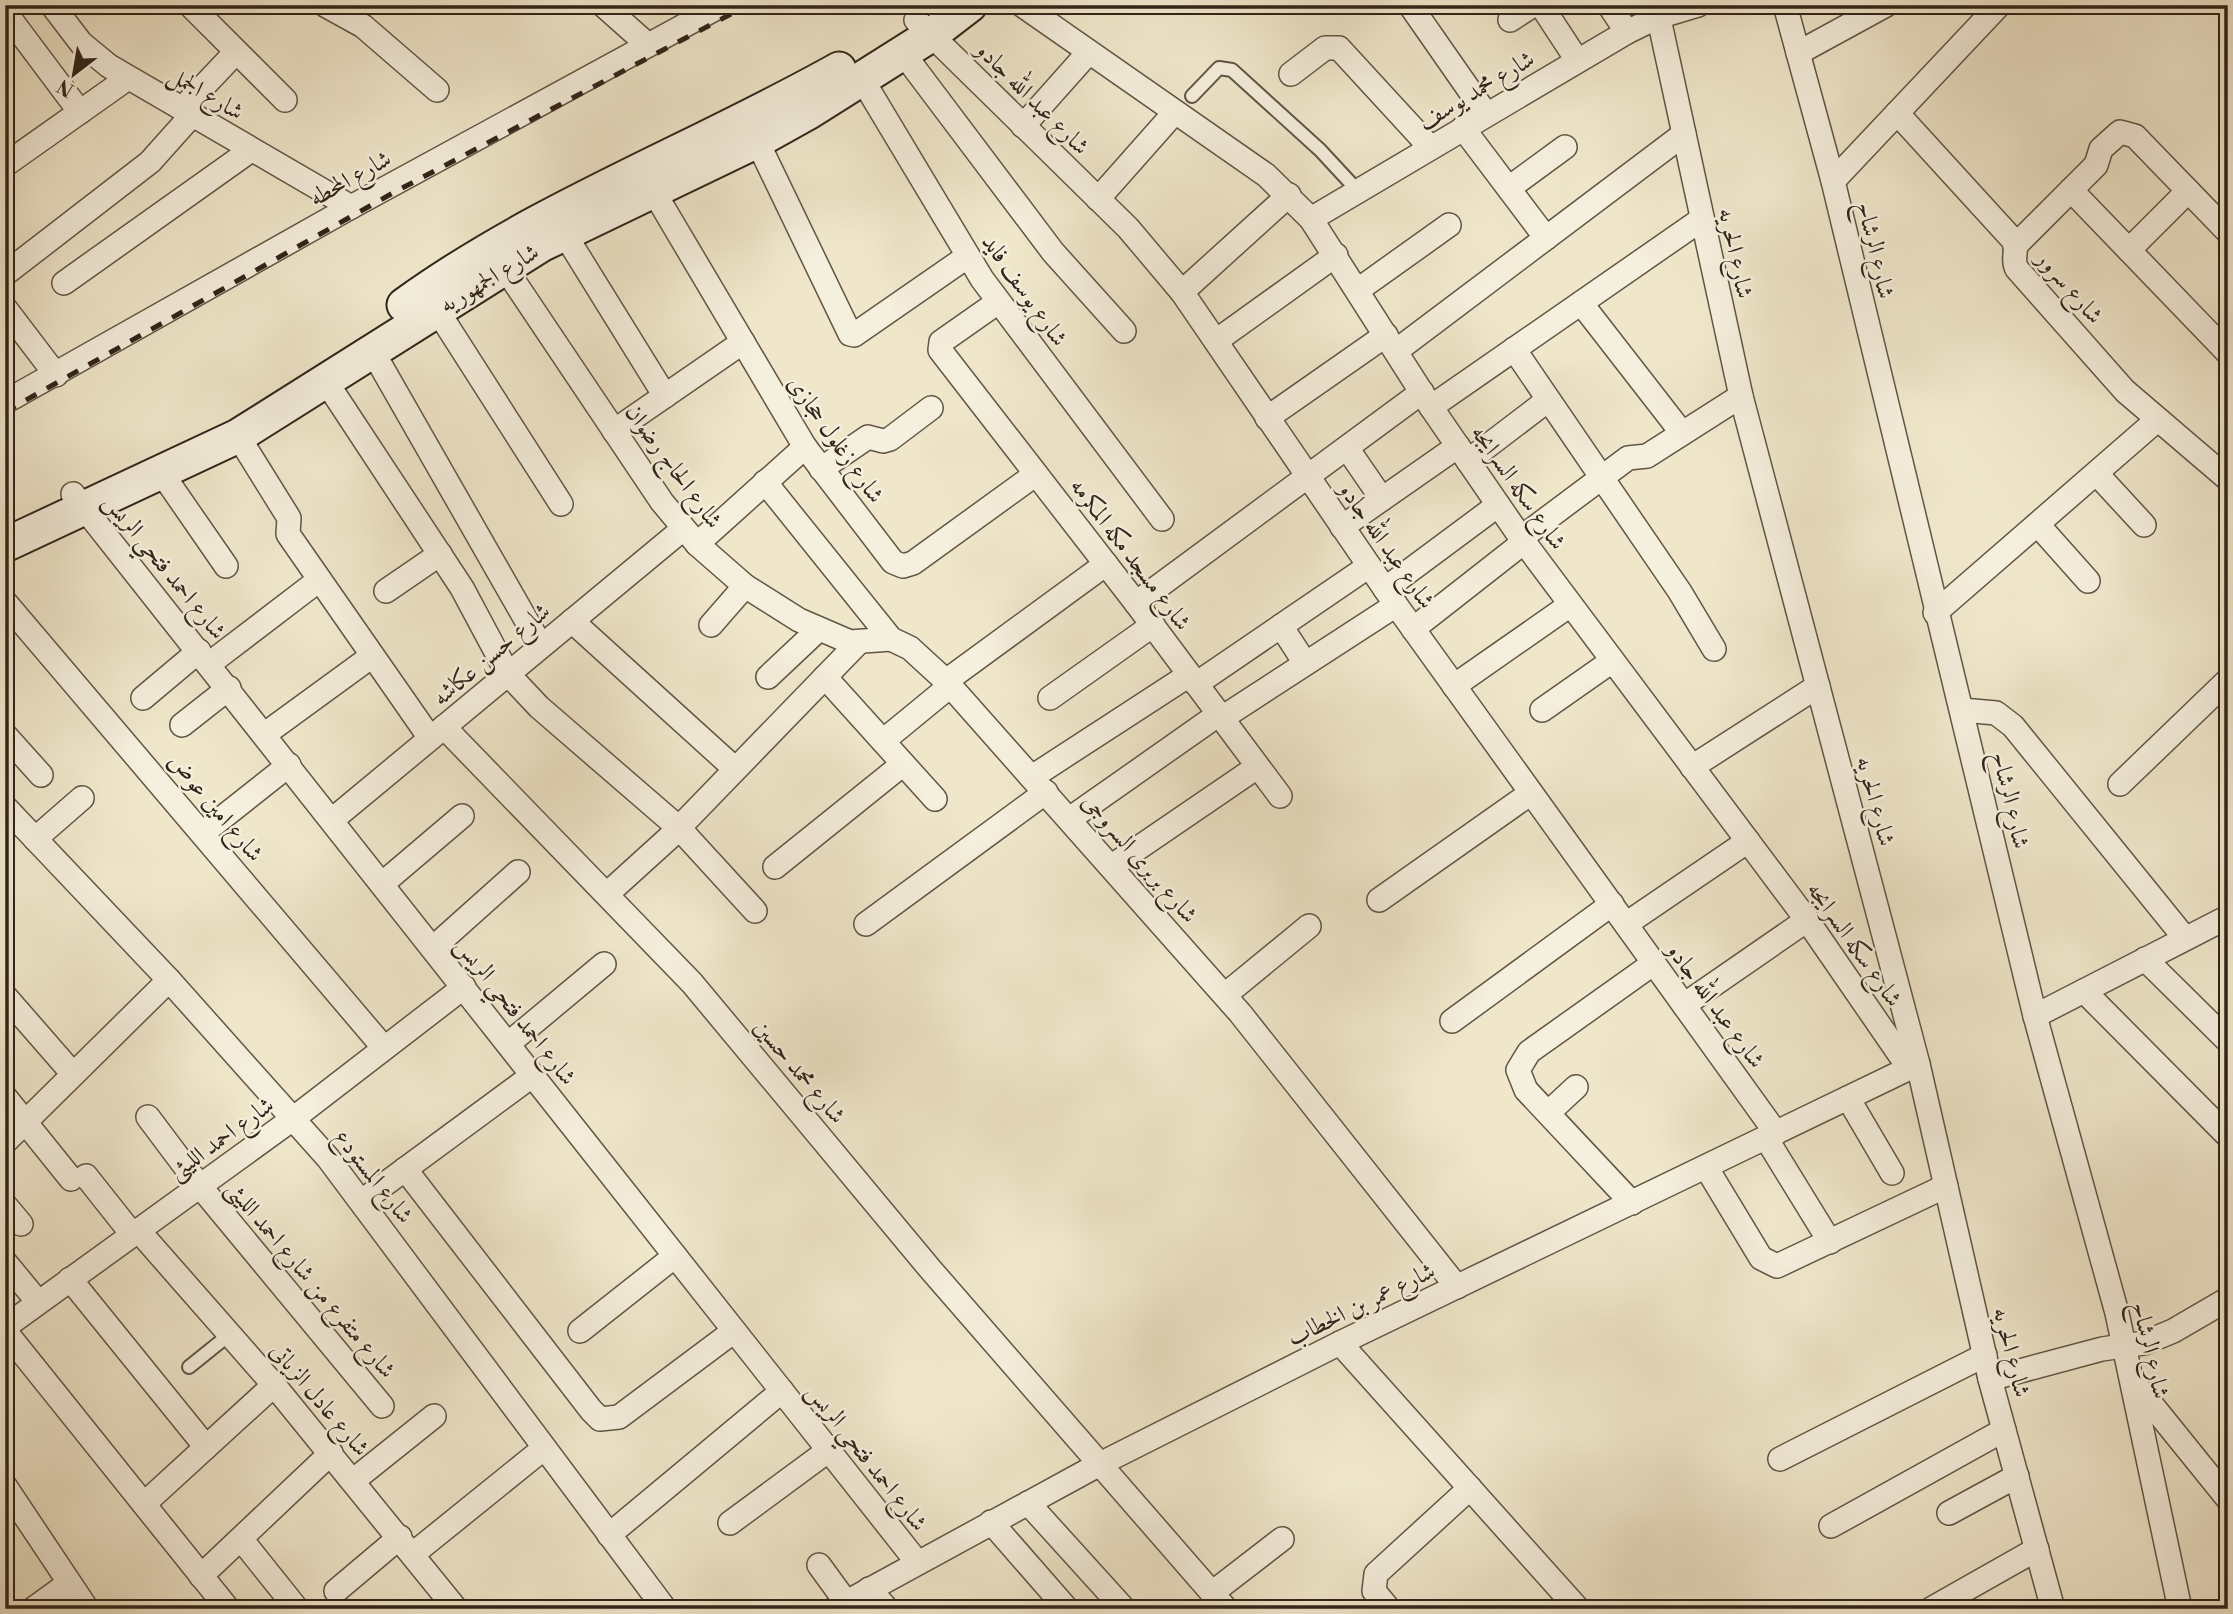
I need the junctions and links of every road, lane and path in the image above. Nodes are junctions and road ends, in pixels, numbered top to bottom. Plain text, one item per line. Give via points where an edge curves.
1 (52, 5) edge
2 (190, 5) edge
3 (326, 5) edge
4 (603, 5) edge
5 (722, 5) edge
6 (970, 5) edge
7 (1022, 5) edge
8 (1410, 5) edge
9 (1533, 5) edge
10 (1541, 5) edge
11 (1609, 5) edge
12 (1698, 5) edge
13 (1785, 5) edge
14 (1886, 5) edge
15 (1999, 5) edge
16 (1662, 11) edge
17 (353, 12) edge
18 (7, 16) edge
19 (927, 20) edge
20 (1510, 20) dead end
21 (1627, 32) junction
22 (648, 45) junction
23 (236, 52) junction
24 (902, 53) junction
25 (1088, 53) junction
26 (1798, 53) junction
27 (1577, 60) junction
28 (1292, 74) dead end
29 (128, 78) junction
30 (862, 79) junction
31 (437, 90) dead end
32 (1192, 96) dead end
33 (285, 100) dead end
34 (80, 112) junction
35 (187, 112) junction
36 (1175, 112) junction
37 (1897, 113) junction
38 (1486, 114) junction
39 (1023, 126) junction
40 (1463, 128) junction
41 (1684, 134) junction
42 (757, 141) junction
43 (1565, 147) dead end
44 (1430, 148) junction
45 (251, 150) junction
46 (5, 165) edge
47 (1833, 181) junction
48 (1509, 188) junction
49 (2071, 190) junction
50 (1358, 191) junction
51 (2188, 191) junction
52 (654, 192) junction
53 (1289, 195) junction
54 (1098, 199) junction
55 (351, 206) junction
56 (1311, 219) junction
57 (1702, 219) junction
58 (1449, 225) dead end
59 (2228, 232) edge
60 (564, 233) junction
61 (1546, 238) junction
62 (2015, 246) junction
63 (2129, 250) junction
64 (1336, 255) junction
65 (968, 256) junction
66 (505, 268) junction
67 (5, 274) edge
68 (64, 283) dead end
69 (1358, 290) junction
70 (1181, 292) junction
71 (998, 302) junction
72 (1581, 303) junction
73 (5, 308) edge
74 (437, 310) junction
75 (1124, 331) dead end
76 (1216, 341) junction
77 (743, 342) junction
78 (1391, 343) junction
79 (1514, 349) junction
80 (373, 352) junction
81 (2228, 353) edge
82 (56, 375) junction
83 (327, 383) junction
84 (665, 396) junction
85 (1741, 396) junction
86 (1426, 400) junction
87 (1548, 400) junction
88 (5, 402) edge
89 (931, 408) dead end
90 (1267, 418) junction
91 (2157, 420) junction
92 (614, 431) junction
93 (1682, 433) junction
94 (239, 436) junction
95 (805, 447) junction
96 (1347, 448) junction
97 (1463, 453) junction
98 (821, 469) junction
99 (161, 472) junction
100 (1036, 474) junction
101 (2097, 474) junction
102 (1601, 476) junction
103 (1308, 477) junction
104 (2228, 480) edge
105 (765, 482) junction
106 (1382, 499) junction
107 (79, 502) junction
108 (561, 503) dead end
109 (1498, 505) junction
110 (1162, 519) dead end
111 (5, 525) edge
112 (2144, 525) dead end
113 (2039, 526) junction
114 (1342, 527) junction
115 (690, 537) junction
116 (1522, 540) junction
117 (5, 545) edge
118 (440, 555) junction
119 (1106, 564) junction
120 (226, 566) dead end
121 (1369, 566) junction
122 (319, 580) junction
123 (2088, 580) dead end
124 (745, 586) junction
125 (386, 590) dead end
126 (1390, 597) junction
127 (5, 602) edge
128 (1136, 603) junction
129 (1570, 605) junction
130 (1935, 612) junction
131 (572, 621) junction
132 (711, 625) dead end
133 (1153, 625) junction
134 (1282, 626) junction
135 (819, 629) junction
136 (1413, 629) junction
137 (891, 639) junction
138 (858, 643) junction
139 (541, 646) junction
140 (1714, 649) dead end
141 (372, 656) junction
142 (204, 658) junction
143 (1612, 661) junction
144 (1305, 663) junction
145 (508, 674) junction
146 (768, 677) dead end
147 (825, 677) junction
148 (1193, 680) junction
149 (2228, 680) edge
150 (948, 684) junction
151 (1818, 685) junction
152 (1454, 686) junction
153 (229, 688) junction
154 (143, 698) dead end
155 (1049, 698) dead end
156 (1542, 710) dead end
157 (1962, 710) junction
158 (1220, 716) junction
159 (182, 725) dead end
160 (437, 733) junction
161 (265, 734) junction
162 (5, 735) edge
163 (883, 741) junction
164 (903, 764) junction
165 (289, 765) junction
166 (1257, 766) junction
167 (1692, 766) junction
168 (734, 768) junction
169 (41, 775) dead end
170 (2120, 784) dead end
171 (1039, 785) junction
172 (1531, 793) junction
173 (1280, 796) dead end
174 (82, 798) dead end
175 (935, 799) dead end
176 (5, 807) edge
177 (462, 816) dead end
178 (1070, 818) junction
179 (332, 820) junction
180 (679, 828) junction
181 (203, 832) junction
182 (35, 839) junction
183 (1748, 841) junction
184 (1112, 866) junction
185 (775, 867) dead end
186 (518, 873) dead end
187 (382, 884) junction
188 (607, 894) junction
189 (1379, 900) dead end
190 (1612, 904) junction
191 (755, 911) dead end
192 (2228, 917) edge
193 (1807, 920) junction
194 (866, 924) dead end
195 (1626, 924) junction
196 (1309, 926) dead end
197 (2184, 937) junction
198 (433, 948) junction
199 (2145, 959) junction
200 (1654, 963) junction
201 (604, 964) dead end
202 (169, 980) junction
203 (464, 987) junction
204 (2084, 990) junction
205 (1225, 995) junction
206 (5, 996) edge
207 (1684, 1005) junction
208 (2035, 1016) junction
209 (1452, 1021) dead end
210 (2228, 1041) edge
211 (508, 1044) junction
212 (384, 1048) junction
213 (1914, 1066) junction
214 (74, 1074) junction
215 (533, 1075) junction
216 (1576, 1087) dead end
217 (5, 1097) edge
218 (1848, 1098) junction
219 (1548, 1113) junction
220 (148, 1117) dead end
221 (294, 1118) junction
222 (23, 1124) junction
223 (1771, 1135) junction
224 (2228, 1136) edge
225 (5, 1142) edge
226 (1706, 1167) junction
227 (405, 1169) junction
228 (1892, 1173) dead end
229 (199, 1185) junction
230 (1946, 1186) junction
231 (362, 1201) junction
232 (1632, 1203) junction
233 (5, 1205) edge
234 (21, 1224) dead end
235 (135, 1232) junction
236 (1830, 1242) junction
237 (675, 1256) junction
238 (5, 1262) edge
239 (70, 1279) junction
240 (1457, 1287) junction
241 (2228, 1299) edge
242 (38, 1302) junction
243 (5, 1329) edge
244 (580, 1331) dead end
245 (734, 1331) junction
246 (230, 1334) junction
247 (1340, 1343) junction
248 (2125, 1345) junction
249 (1985, 1355) junction
250 (189, 1367) dead end
251 (1999, 1376) junction
252 (2133, 1382) junction
253 (274, 1385) junction
254 (782, 1391) junction
255 (382, 1406) dead end
256 (434, 1416) dead end
257 (2004, 1430) junction
258 (206, 1447) junction
259 (543, 1448) junction
260 (828, 1450) junction
261 (331, 1453) junction
262 (1780, 1459) dead end
263 (1098, 1465) junction
264 (2017, 1476) junction
265 (354, 1480) junction
266 (5, 1486) edge
267 (1470, 1488) junction
268 (2228, 1499) edge
269 (1028, 1503) junction
270 (144, 1504) junction
271 (1949, 1513) dead end
272 (991, 1522) junction
273 (730, 1523) dead end
274 (1831, 1525) dead end
275 (609, 1535) junction
276 (241, 1539) junction
277 (1282, 1539) dead end
278 (406, 1546) junction
279 (2037, 1549) junction
280 (916, 1562) junction
281 (819, 1565) dead end
282 (201, 1576) junction
283 (69, 1583) junction
284 (869, 1589) junction
285 (336, 1591) dead end
286 (1219, 1601) edge
287 (840, 1605) edge
288 (33, 1609) edge
289 (87, 1609) edge
290 (228, 1609) edge
291 (297, 1609) edge
292 (456, 1609) edge
293 (665, 1609) edge
294 (887, 1609) edge
295 (1067, 1609) edge
296 (1124, 1609) edge
297 (1389, 1609) edge
298 (1578, 1609) edge
299 (1931, 1609) edge
300 (2053, 1609) edge
301 (2180, 1609) edge

1 - 29 street, شارع الجمل via 93,55
2 - 23 street
3 - 17 street
4 - 22 street
5 - 22 street, شارع المحطه
6 - 19 main road, شارع الجمهوريه
7 - 25 street, شارع سكه السرايجه
8 - 38 street
9 - 20 street
10 - 27 street
11 - 21 street
12 - 16 street, شارع محمد يوسف
13 - 26 street, شارع الرشاح
14 - 26 street
15 - 37 street
16 - 21 street, شارع محمد يوسف
16 - 41 street, شارع الحريه
17 - 31 street
18 - 34 street
19 - 24 main road, شارع الجمهوريه
19 - 39 street, شارع عبد الله جادو
19 - 107 main road, شارع الجمهوريه via 747,120 493,246 315,368
21 - 27 street, شارع محمد يوسف
22 - 55 street, شارع المحطه
23 - 33 street
23 - 35 street
24 - 30 main road, شارع الجمهوريه
24 - 75 street via 1067,270
25 - 36 street, شارع سكه السرايجه
25 - 39 street
26 - 47 street, شارع الرشاح
27 - 38 street, شارع محمد يوسف
28 - 44 street via 1325,48 1339,48
29 - 34 street
29 - 35 street, شارع الجمل
30 - 42 main road, شارع الجمهوريه
30 - 65 street, شارع يوسف فايد
32 - 50 lane via 1219,68 1232,70
34 - 46 street
35 - 45 street, شارع الجمل
35 - 67 street via 150,162
36 - 53 street, شارع سكه السرايجه
36 - 54 street
37 - 47 street
37 - 62 street, شارع سرور
38 - 40 street, شارع محمد يوسف
39 - 54 street, شارع عبد الله جادو
40 - 44 street, شارع محمد يوسف
40 - 48 street
41 - 57 street, شارع الحريه
41 - 61 street
42 - 52 main road, شارع الجمهوريه
42 - 65 street via 850,334
43 - 48 street
44 - 50 street, شارع محمد يوسف
45 - 55 street, شارع الجمل
45 - 68 street
47 - 130 street, شارع الرشاح
48 - 61 street
49 - 51 street via 2096,165 2103,146 2115,134 2125,132 2135,136
49 - 62 street
49 - 63 street
50 - 56 street, شارع محمد يوسف
51 - 59 street
51 - 63 street
52 - 60 main road, شارع الجمهوريه
52 - 77 street, شارع زغلول حجازى
53 - 56 street, شارع سكه السرايجه
53 - 70 street
54 - 70 street, شارع عبد الله جادو
55 - 82 street, شارع المحطه
56 - 64 street, شارع سكه السرايجه
57 - 72 street
57 - 85 street, شارع الحريه
58 - 69 street
60 - 66 main road, شارع الجمهوريه
60 - 84 street
61 - 78 street
62 - 91 street, شارع سرور via 2017,269 2125,391
63 - 81 street
64 - 69 street, شارع سكه السرايجه
64 - 76 street
65 - 71 street, شارع يوسف فايد
66 - 74 main road, شارع الجمهوريه
66 - 92 street, شارع الحاج رضوان
69 - 78 street, شارع سكه السرايجه
70 - 76 street, شارع عبد الله جادو
71 - 100 street, شارع مسجد مكه المكرمه via 939,346
71 - 110 street, شارع يوسف فايد
72 - 79 street
72 - 93 street
73 - 82 street
74 - 80 main road, شارع الجمهوريه
74 - 108 street
76 - 90 street, شارع عبد الله جادو
77 - 84 street
77 - 95 street, شارع زغلول حجازى
78 - 86 street, شارع سكه السرايجه
78 - 90 street
79 - 86 street
79 - 87 street
80 - 83 main road, شارع الجمهوريه
80 - 139 street
82 - 88 street, شارع المحطه
83 - 94 main road, شارع الجمهوريه
83 - 118 street
84 - 92 street
85 - 93 street
85 - 151 street, شارع الحريه
86 - 96 street
86 - 97 street, شارع سكه السرايجه
87 - 97 street
87 - 102 street
89 - 98 street via 890,439 868,437
90 - 103 street, شارع عبد الله جادو
91 - 101 street
91 - 104 street, شارع سرور
92 - 115 street, شارع الحاج رضوان
93 - 102 street via 1647,456 1628,458
94 - 99 main road, شارع الجمهوريه
94 - 122 street, شارع محمد حسين via 288,516 288,534
95 - 98 street, شارع زغلول حجازى
95 - 105 street, شارع حسن عكاشه
96 - 103 street
96 - 106 street
97 - 106 street
97 - 109 street, شارع سكه السرايجه
98 - 100 street, شارع زغلول حجازى via 889,558 903,565 913,563
99 - 107 main road, شارع الجمهوريه
99 - 120 street
100 - 119 street, شارع مسجد مكه المكرمه
101 - 112 street
101 - 113 street
102 - 116 street
102 - 140 street
103 - 114 street, شارع عبد الله جادو
103 - 128 street
105 - 115 street, شارع حسن عكاشه
105 - 137 street, شارع بربرى السروجى
106 - 114 street
107 - 111 main road, شارع الجمهوريه
107 - 117 main road, شارع الجمهوريه
107 - 142 street, شارع احمد فتحي الريس
109 - 116 street, شارع سكه السرايجه
109 - 126 street
113 - 123 street
113 - 130 street
114 - 121 street, شارع عبد الله جادو
115 - 124 street, شارع الحاج رضوان
115 - 131 street, شارع حسن عكاشه
116 - 129 street, شارع سكه السرايجه
116 - 136 street
118 - 125 street
118 - 145 street
119 - 128 street, شارع مسجد مكه المكرمه
119 - 150 street
121 - 126 street, شارع عبد الله جادو
121 - 134 street
122 - 141 street, شارع محمد حسين
122 - 142 street
124 - 132 street
124 - 135 street, شارع الحاج رضوان
126 - 136 street, شارع عبد الله جادو
126 - 144 street
127 - 181 street, شارع امين عوض
128 - 133 street, شارع مسجد مكه المكرمه
129 - 143 street, شارع سكه السرايجه
129 - 152 street
130 - 157 street, شارع الرشاح
131 - 139 street, شارع حسن عكاشه
131 - 168 street
133 - 148 street, شارع مسجد مكه المكرمه
133 - 155 street
134 - 144 street
134 - 148 street
135 - 138 street, شارع الحاج رضوان
135 - 146 street
136 - 152 street, شارع عبد الله جادو
137 - 138 street, شارع الحاج رضوان
137 - 150 street, شارع بربرى السروجى via 910,648
138 - 147 street
139 - 145 street, شارع حسن عكاشه
141 - 160 street, شارع محمد حسين
141 - 161 street
142 - 153 street, شارع احمد فتحي الريس
142 - 154 street
143 - 156 street
143 - 167 street, شارع سكه السرايجه
144 - 158 street
145 - 160 street, شارع حسن عكاشه
145 - 180 street via 539,707
147 - 163 street
147 - 168 street
148 - 158 street, شارع مسجد مكه المكرمه
148 - 171 street
149 - 170 street
150 - 163 street
150 - 171 street, شارع بربرى السروجى
151 - 167 street
151 - 213 street, شارع الحريه
152 - 172 street, شارع عبد الله جادو
153 - 159 street
153 - 161 street, شارع احمد فتحي الريس
157 - 197 street via 1996,713 2013,726
157 - 208 street, شارع الرشاح
158 - 166 street, شارع مسجد مكه المكرمه
158 - 178 street
160 - 179 street, شارع حسن عكاشه
160 - 188 street, شارع محمد حسين
161 - 165 street, شارع احمد فتحي الريس
162 - 169 street
163 - 164 street
164 - 175 street
164 - 185 street
165 - 179 street, شارع احمد فتحي الريس
165 - 181 street
166 - 173 street, شارع مسجد مكه المكرمه
166 - 184 street
167 - 183 street, شارع سكه السرايجه
168 - 180 street
171 - 178 street, شارع بربرى السروجى
171 - 194 street
172 - 189 street
172 - 190 street, شارع عبد الله جادو
174 - 182 street
176 - 182 street, شارع المستودع
177 - 187 street
178 - 184 street, شارع بربرى السروجى
179 - 187 street, شارع احمد فتحي الريس
180 - 188 street
180 - 191 street
181 - 212 street, شارع امين عوض
182 - 202 street, شارع المستودع
183 - 193 street, شارع سكه السرايجه
183 - 195 street
184 - 205 street, شارع بربرى السروجى
186 - 198 street
187 - 198 street, شارع احمد فتحي الريس
188 - 263 street, شارع محمد حسين via 722,1017
190 - 195 street, شارع عبد الله جادو
190 - 209 street
192 - 197 street
193 - 207 street
193 - 213 street, شارع سكه السرايجه
195 - 200 street, شارع عبد الله جادو
196 - 205 street
197 - 199 street
198 - 203 street, شارع احمد فتحي الريس
199 - 204 street
199 - 210 street
200 - 207 street, شارع عبد الله جادو
200 - 219 street via 1523,1056 1518,1070 1521,1084
201 - 211 street
202 - 214 street
202 - 221 street, شارع المستودع
203 - 211 street, شارع احمد فتحي الريس
203 - 212 street, شارع احمد الليثى
204 - 208 street
204 - 224 street
205 - 240 street, شارع بربرى السروجى
206 - 214 street
207 - 223 street, شارع عبد الله جادو
208 - 248 street, شارع الرشاح
211 - 215 street, شارع احمد فتحي الريس
212 - 221 street, شارع احمد الليثى
213 - 218 street, شارع عمر بن الخطاب
213 - 230 street, شارع الحريه
214 - 222 street
215 - 227 street
215 - 237 street, شارع احمد فتحي الريس
216 - 219 street
217 - 222 street, شارع عادل الزياتى
218 - 223 street, شارع عمر بن الخطاب
218 - 228 street
219 - 232 street
220 - 229 street, شارع متفرع من شارع احمد الليثى
221 - 229 street, شارع احمد الليثى
221 - 231 street, شارع المستودع
222 - 225 street
222 - 235 street, شارع عادل الزياتى
223 - 226 street, شارع عمر بن الخطاب
223 - 236 street, شارع عبد الله جادو
226 - 232 street, شارع عمر بن الخطاب
226 - 236 street via 1761,1258 1771,1266 1783,1265
227 - 231 street
227 - 245 street via 600,1419 619,1417
229 - 235 street, شارع احمد الليثى
229 - 255 street, شارع متفرع من شارع احمد الليثى
230 - 236 street
230 - 249 street, شارع الحريه
231 - 259 street, شارع المستودع
232 - 240 street, شارع عمر بن الخطاب
233 - 234 street
235 - 239 street, شارع احمد الليثى
235 - 246 street, شارع عادل الزياتى
237 - 244 street
237 - 245 street, شارع احمد فتحي الريس
238 - 242 street
239 - 242 street, شارع احمد الليثى
239 - 258 street
240 - 247 street, شارع عمر بن الخطاب
241 - 248 street via 2173,1331
242 - 243 street, شارع احمد الليثى
243 - 270 street
245 - 254 street, شارع احمد فتحي الريس
246 - 250 lane
246 - 253 street, شارع عادل الزياتى
247 - 263 street, شارع عمر بن الخطاب
247 - 267 street
248 - 251 street
248 - 252 street, شارع الرشاح
249 - 251 street, شارع الحريه
249 - 262 street
251 - 257 street, شارع الحريه
252 - 268 street
252 - 301 street, شارع الرشاح
253 - 258 street
253 - 261 street, شارع عادل الزياتى
254 - 260 street, شارع احمد فتحي الريس
254 - 275 street
256 - 265 street
257 - 264 street, شارع الحريه
257 - 274 street
258 - 270 street
259 - 275 street, شارع المستودع
259 - 278 street
260 - 273 street
260 - 280 street, شارع احمد فتحي الريس
261 - 265 street, شارع عادل الزياتى
261 - 276 street
263 - 269 street, شارع عمر بن الخطاب
263 - 286 street, شارع محمد حسين
264 - 271 street
264 - 279 street, شارع الحريه
265 - 278 street, شارع عادل الزياتى
266 - 283 street
267 - 297 street via 1376,1574 1374,1591
267 - 298 street
269 - 272 street, شارع عمر بن الخطاب
269 - 296 street
270 - 282 street
272 - 280 street, شارع عمر بن الخطاب
272 - 295 street
275 - 293 street, شارع المستودع
276 - 282 street
276 - 291 street
277 - 286 street
278 - 285 street
278 - 292 street, شارع عادل الزياتى
279 - 299 street
279 - 300 street, شارع الحريه
280 - 284 street, شارع عمر بن الخطاب
281 - 287 street
282 - 290 street
283 - 288 street
283 - 289 street
284 - 287 street, شارع عمر بن الخطاب
284 - 294 street

